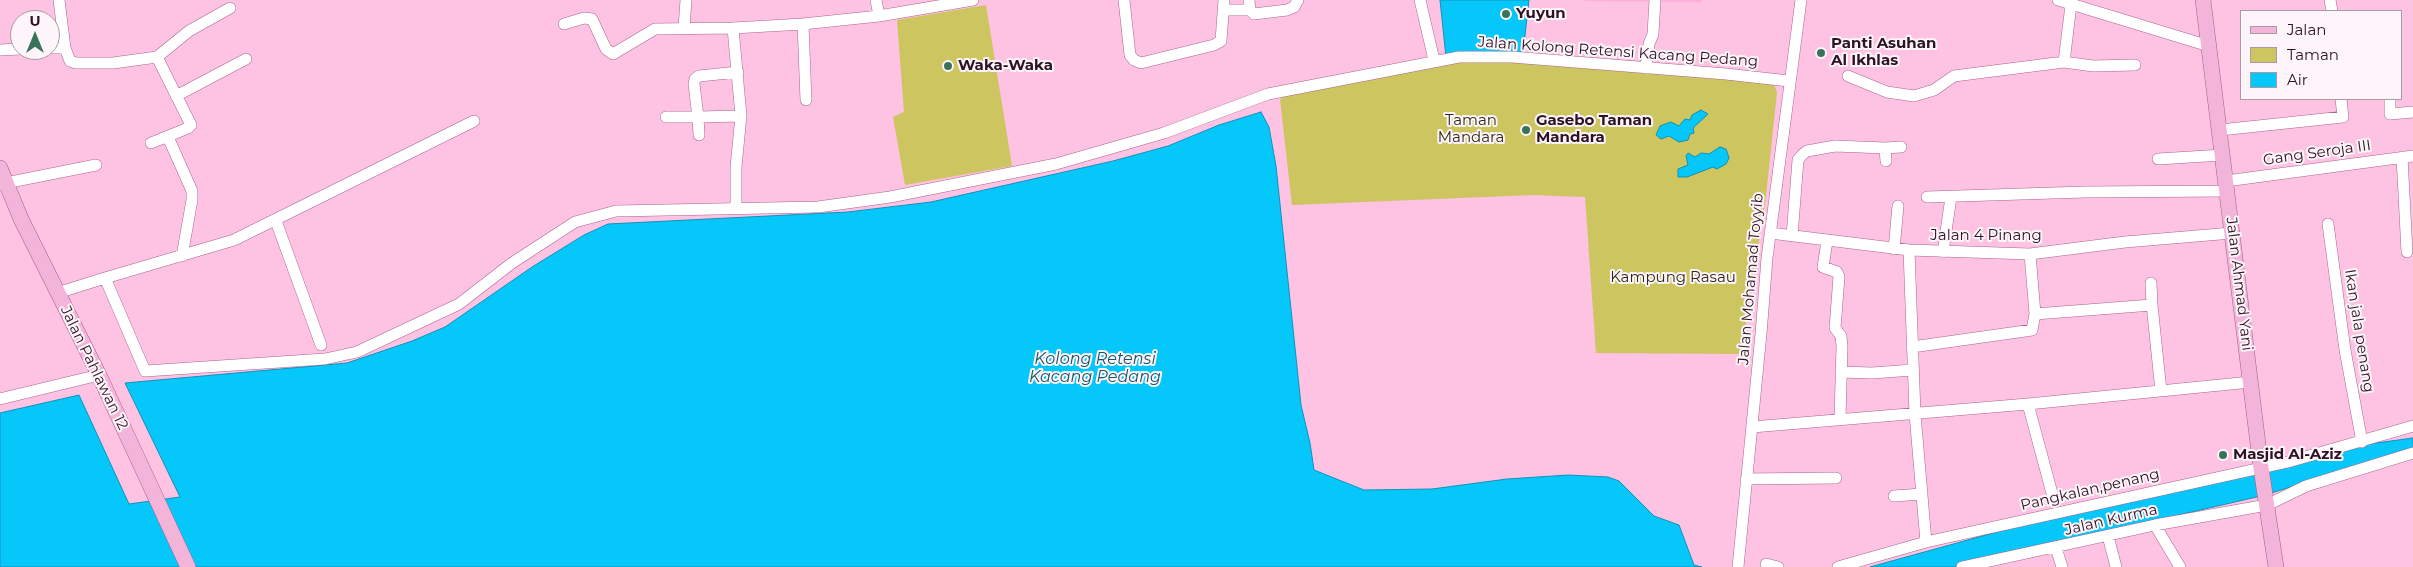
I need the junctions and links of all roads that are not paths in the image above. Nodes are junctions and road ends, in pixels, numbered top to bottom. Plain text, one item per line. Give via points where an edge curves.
1 (59, 0) edge
2 (686, 0) edge
3 (876, 0) edge
4 (973, 0) edge
5 (1124, 0) edge
6 (1298, 0) edge
7 (1420, 0) edge
8 (1655, 0) edge
9 (1801, 0) edge
10 (2058, 0) edge
11 (2203, 0) edge
12 (1224, 5) edge
13 (1249, 5) edge
14 (2071, 5) junction
15 (230, 8) dead end
16 (880, 16) junction
17 (564, 24) dead end
18 (803, 24) junction
19 (684, 28) junction
20 (732, 28) junction
21 (2209, 46) junction
22 (60, 48) edge
23 (65, 48) junction
24 (157, 57) junction
25 (246, 59) dead end
26 (1434, 60) junction
27 (2064, 62) junction
28 (2135, 66) dead end
29 (1646, 68) junction
30 (738, 72) junction
31 (1848, 76) dead end
32 (1789, 81) junction
33 (176, 96) junction
34 (806, 100) dead end
35 (2341, 100) edge
36 (2390, 100) edge
37 (2413, 112) edge
38 (741, 116) junction
39 (666, 117) dead end
40 (698, 117) junction
41 (474, 121) dead end
42 (2220, 130) junction
43 (699, 135) dead end
44 (168, 137) junction
45 (151, 143) dead end
46 (1901, 147) dead end
47 (1885, 148) junction
48 (2223, 155) junction
49 (2408, 156) edge
50 (2158, 159) dead end
51 (1886, 161) dead end
52 (96, 166) dead end
53 (0, 168) edge
54 (3, 183) edge
55 (2227, 186) junction
56 (1951, 197) junction
57 (1927, 198) dead end
58 (1898, 206) dead end
59 (736, 208) junction
60 (276, 221) junction
61 (2328, 224) dead end
62 (1770, 233) junction
63 (2232, 233) junction
64 (1792, 236) junction
65 (1827, 241) junction
66 (1894, 249) junction
67 (1909, 250) junction
68 (1943, 252) junction
69 (2407, 252) dead end
70 (2030, 254) junction
71 (182, 256) junction
72 (105, 278) junction
73 (2151, 283) dead end
74 (58, 293) junction
75 (2152, 305) junction
76 (2035, 314) junction
77 (320, 345) dead end
78 (1912, 347) junction
79 (1913, 370) junction
80 (1841, 372) junction
81 (99, 375) junction
82 (2251, 382) junction
83 (2161, 391) junction
84 (0, 399) edge
85 (2028, 404) junction
86 (1915, 414) junction
87 (1840, 419) junction
88 (2413, 426) edge
89 (1752, 427) junction
90 (2362, 442) junction
91 (2413, 453) edge
92 (2261, 470) junction
93 (1836, 478) dead end
94 (1746, 479) junction
95 (1922, 494) junction
96 (1894, 496) dead end
97 (2053, 497) dead end
98 (2266, 502) junction
99 (2155, 525) junction
100 (2108, 536) junction
101 (1926, 542) junction
102 (2056, 548) junction
103 (1738, 564) edge
104 (188, 567) edge
105 (1838, 567) edge
106 (1962, 567) edge
107 (2062, 567) edge
108 (2116, 567) edge
109 (2180, 567) edge
110 (2276, 567) edge

1 - 23 street
2 - 19 street
3 - 16 street
4 - 16 street
5 - 12 street via 1130,55 1141,63 1221,41
6 - 13 street via 1287,10 1254,14
7 - 26 street
8 - 29 street
9 - 32 street, Jalan Mohamad Toyyib
10 - 14 street
11 - 21 main road, Jalan Ahmad Yani
12 - 13 street
14 - 21 street
14 - 27 street
15 - 24 street via 189,31
16 - 18 street
17 - 19 street via 592,19 606,49 613,54 652,30
18 - 20 street
18 - 34 street
19 - 20 street
20 - 30 street
21 - 42 main road, Jalan Ahmad Yani
22 - 23 street
23 - 24 street via 67,58 76,63 113,63
24 - 33 street
25 - 33 street
26 - 29 street, Jalan Kolong Retensi Kacang Pedang via 1512,57
26 - 59 street, Jalan Kolong Retensi Kacang Pedang via 1268,94 1164,133 1011,174 818,207
27 - 28 street
27 - 31 street via 1954,76 1934,90 1914,96 1887,92
29 - 32 street, Jalan Kolong Retensi Kacang Pedang
30 - 38 street
30 - 40 street via 695,79
32 - 62 street, Jalan Mohamad Toyyib
33 - 44 street via 192,125
35 - 42 street via 2343,117
36 - 37 street via 2390,114
38 - 40 street
38 - 59 street
39 - 40 street
40 - 43 street
41 - 60 street
42 - 48 main road, Jalan Ahmad Yani
44 - 45 street
44 - 71 street via 192,191
46 - 47 street
47 - 51 street
47 - 64 street via 1835,146 1807,151 1802,155 1798,160
48 - 50 street
48 - 55 main road, Jalan Ahmad Yani
49 - 55 street, Gang Seroja III
49 - 69 street
52 - 54 street
53 - 54 main road, Jalan Pahlawan 12
54 - 74 main road, Jalan Pahlawan 12
55 - 56 street, Gang Seroja III
55 - 63 main road, Jalan Ahmad Yani
56 - 57 street, Gang Seroja III
56 - 68 street
58 - 66 street
59 - 72 street, Jalan Kolong Retensi Kacang Pedang via 616,211 575,222 512,263 459,304 356,352 325,359 145,371
60 - 71 street via 234,240
60 - 77 street
61 - 90 street, Ikan jala penang via 2345,350
62 - 64 street, Jalan 4 Pinang
62 - 89 street, Jalan Mohamad Toyyib
63 - 70 street, Jalan 4 Pinang
63 - 82 main road, Jalan Ahmad Yani
64 - 65 street, Jalan 4 Pinang
65 - 66 street, Jalan 4 Pinang
65 - 80 street via 1823,267 1836,272 1839,277 1836,328 1841,337
66 - 67 street, Jalan 4 Pinang
67 - 68 street, Jalan 4 Pinang
67 - 78 street
68 - 70 street, Jalan 4 Pinang
70 - 76 street
71 - 72 street
72 - 74 street
73 - 75 street
74 - 81 main road, Jalan Pahlawan 12
75 - 76 street
75 - 83 street
76 - 78 street via 2034,327 2029,332
78 - 79 street
79 - 80 street
79 - 86 street
80 - 87 street
81 - 84 street
81 - 104 main road, Jalan Pahlawan 12
82 - 83 street
82 - 92 main road, Jalan Ahmad Yani
83 - 85 street
85 - 86 street
85 - 97 street
86 - 87 street
86 - 95 street
87 - 89 street
88 - 90 street, Pangkalan,penang
89 - 94 street, Jalan Mohamad Toyyib
90 - 92 street, Pangkalan,penang
91 - 98 street, Jalan Kurma via 2306,486
92 - 98 main road, Jalan Ahmad Yani
92 - 101 street, Pangkalan,penang
93 - 94 street
94 - 103 street, Jalan Mohamad Toyyib
95 - 96 street
95 - 101 street
98 - 99 street, Jalan Kurma
98 - 110 main road, Jalan Ahmad Yani
99 - 100 street, Jalan Kurma
99 - 109 street
100 - 102 street, Jalan Kurma
100 - 108 street
101 - 105 street
102 - 106 street, Jalan Kurma
102 - 107 street

